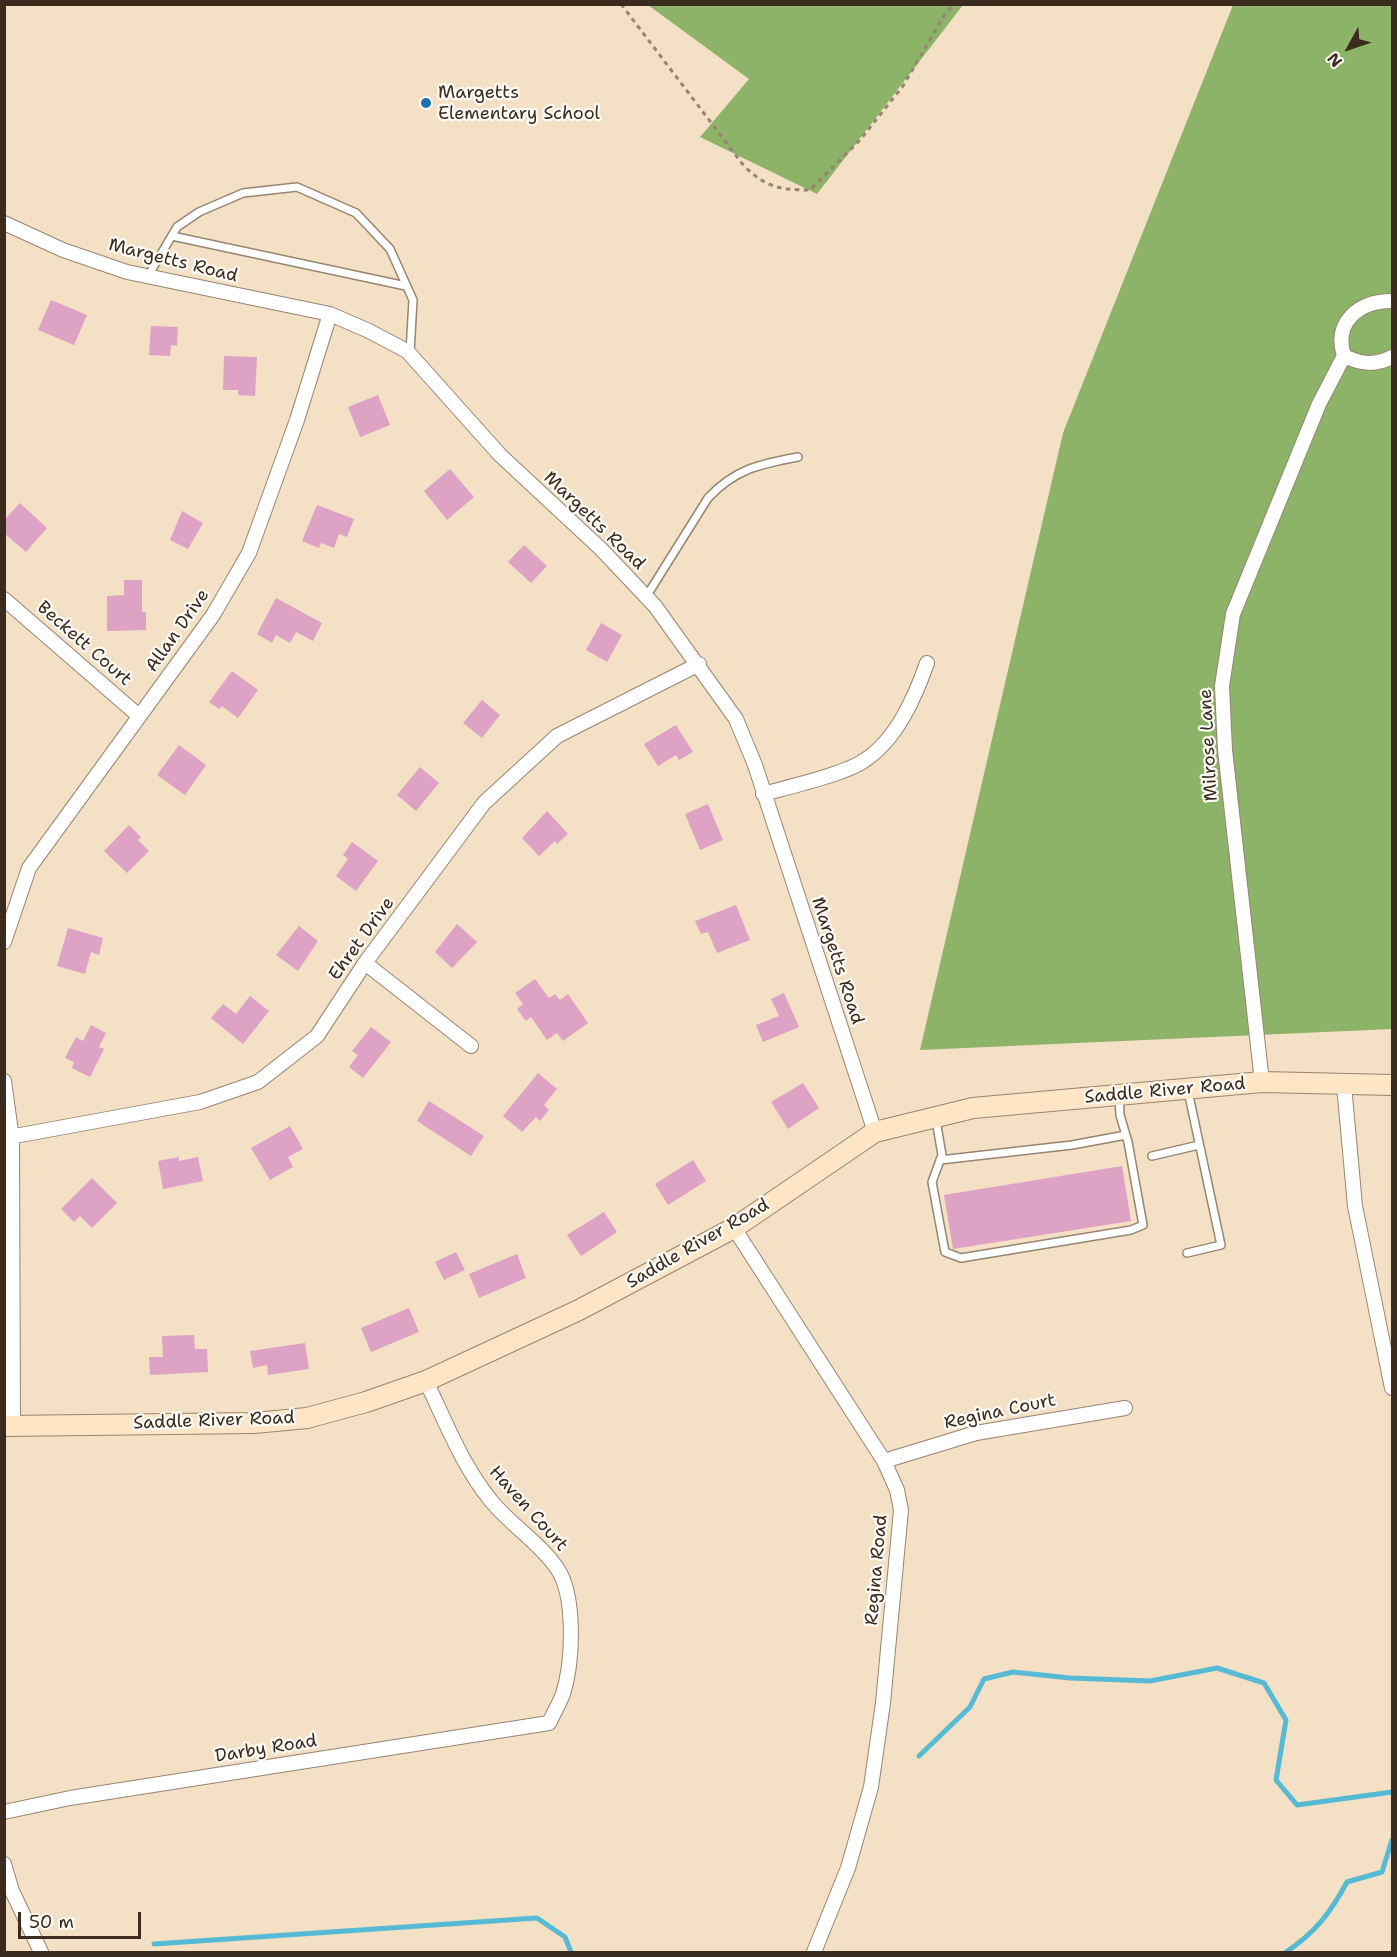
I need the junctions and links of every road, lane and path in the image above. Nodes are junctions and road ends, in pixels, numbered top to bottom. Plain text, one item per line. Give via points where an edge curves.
1 (621, 4) edge
2 (956, 4) edge
3 (4, 224) edge
4 (172, 236) junction
5 (148, 276) junction
6 (406, 286) junction
7 (1392, 301) edge
8 (330, 314) junction
9 (410, 356) junction
10 (1344, 356) junction
11 (1392, 357) edge
12 (798, 457) dead end
13 (646, 597) junction
14 (4, 599) edge
15 (927, 663) dead end
16 (699, 664) junction
17 (139, 716) junction
18 (763, 794) junction
19 (4, 942) edge
20 (365, 963) junction
21 (471, 1046) dead end
22 (4, 1081) edge
23 (1262, 1082) junction
24 (1344, 1085) junction
25 (1392, 1085) edge
26 (1188, 1089) junction
27 (1118, 1095) junction
28 (935, 1117) junction
29 (875, 1132) junction
30 (1126, 1135) junction
31 (8, 1139) edge
32 (1199, 1145) junction
33 (1152, 1156) dead end
34 (940, 1160) junction
35 (734, 1228) junction
36 (1186, 1253) dead end
37 (426, 1382) junction
38 (1392, 1389) edge
39 (1125, 1408) dead end
40 (9, 1426) edge
41 (884, 1461) junction
42 (534, 1725) joint
43 (4, 1812) edge
44 (4, 1864) edge
45 (41, 1953) edge
46 (814, 1953) edge

1 - 2 path via 744,166 761,182 784,190 810,190 854,146 903,86 946,12
3 - 5 street, Margetts Road via 63,250
4 - 5 lane
4 - 6 lane
4 - 6 lane via 177,227 198,212 243,193 297,187 356,213 390,249
5 - 8 street, Margetts Road
6 - 9 lane via 412,300
7 - 10 street via 1374,301 1350,317 1339,342
8 - 9 street, Margetts Road via 369,331
8 - 17 street, Allan Drive via 249,553 213,615
9 - 13 street, Margetts Road via 500,455 601,549
10 - 11 street via 1360,363
10 - 23 street, Milrose Lane via 1319,404 1233,614 1222,686 1228,783
12 - 13 lane via 763,464 732,476 720,486 708,498
13 - 16 street, Margetts Road
14 - 17 street, Beckett Court
15 - 18 street via 912,704 865,761
16 - 18 street, Margetts Road via 736,719
16 - 20 street, Ehret Drive via 557,736 484,803
17 - 19 street, Allan Drive via 29,868
18 - 29 street, Margetts Road
20 - 21 street
20 - 31 street, Ehret Drive via 317,1036 258,1082 200,1102
22 - 31 street
23 - 24 main road, Saddle River Road
23 - 26 main road, Saddle River Road
24 - 25 main road, Saddle River Road
24 - 38 street via 1355,1206
26 - 27 main road, Saddle River Road
26 - 32 lane
27 - 28 main road, Saddle River Road via 973,1108
27 - 30 lane
28 - 29 main road, Saddle River Road
28 - 34 lane
29 - 35 main road, Saddle River Road
30 - 34 lane
30 - 34 lane via 1143,1225 961,1258 945,1252 940,1232 932,1182
31 - 40 street
32 - 33 lane
32 - 36 lane via 1221,1245
35 - 37 main road, Saddle River Road via 579,1310
35 - 41 street, Regina Road
37 - 40 main road, Saddle River Road via 307,1418 254,1423
37 - 42 street, Haven Court via 467,1468 493,1503 558,1570 569,1606 571,1646 563,1693 549,1723
39 - 41 street, Regina Court via 976,1432
41 - 46 street, Regina Road via 901,1510 883,1703 871,1787 848,1868
42 - 43 street, Darby Road
44 - 45 street

